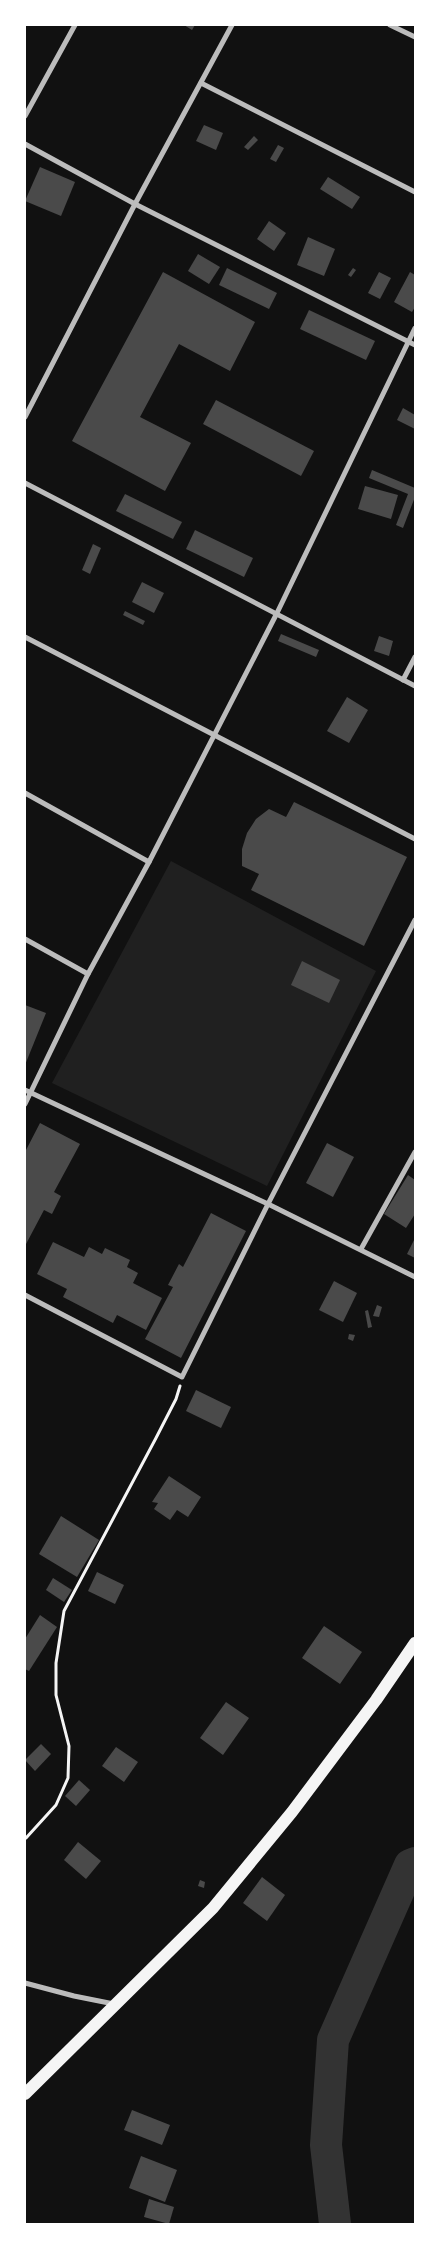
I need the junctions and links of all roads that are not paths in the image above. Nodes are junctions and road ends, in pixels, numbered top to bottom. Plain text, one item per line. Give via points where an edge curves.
1 (75, 25) edge
2 (232, 25) edge
3 (390, 25) edge
4 (415, 37) edge
5 (201, 83) junction
6 (25, 116) edge
7 (25, 144) edge
8 (415, 192) edge
9 (135, 204) junction
10 (415, 328) edge
11 (408, 341) junction
12 (415, 345) edge
13 (25, 417) edge
14 (25, 483) edge
15 (277, 613) junction
16 (25, 637) edge
17 (415, 657) edge
18 (404, 680) junction
19 (415, 686) edge
20 (214, 736) junction
21 (25, 792) edge
22 (415, 839) edge
23 (149, 862) junction
24 (415, 920) edge
25 (25, 939) edge
26 (88, 974) junction
27 (25, 1090) edge
28 (31, 1093) junction
29 (25, 1104) edge
30 (415, 1152) edge
31 (268, 1204) junction
32 (361, 1249) junction
33 (415, 1276) edge
34 (25, 1295) edge
35 (415, 1643) edge
36 (25, 1983) edge
37 (117, 2005) junction
38 (25, 2094) edge

1 - 6 street
2 - 5 street
3 - 4 street
5 - 8 street
5 - 9 street
7 - 9 street
9 - 11 street
9 - 13 street
10 - 11 street
11 - 12 street
11 - 15 street
14 - 15 street
15 - 18 street
15 - 20 street
16 - 20 street
17 - 18 street
18 - 19 street
20 - 22 street
20 - 23 street
21 - 23 street
23 - 26 street
24 - 31 street
25 - 26 street
26 - 28 street
27 - 28 street
28 - 29 street
28 - 31 street
30 - 32 street
31 - 32 street
31 - 34 street via 182,1377
32 - 33 street
35 - 37 main road via 292,1812 213,1908
36 - 37 street
37 - 38 main road

